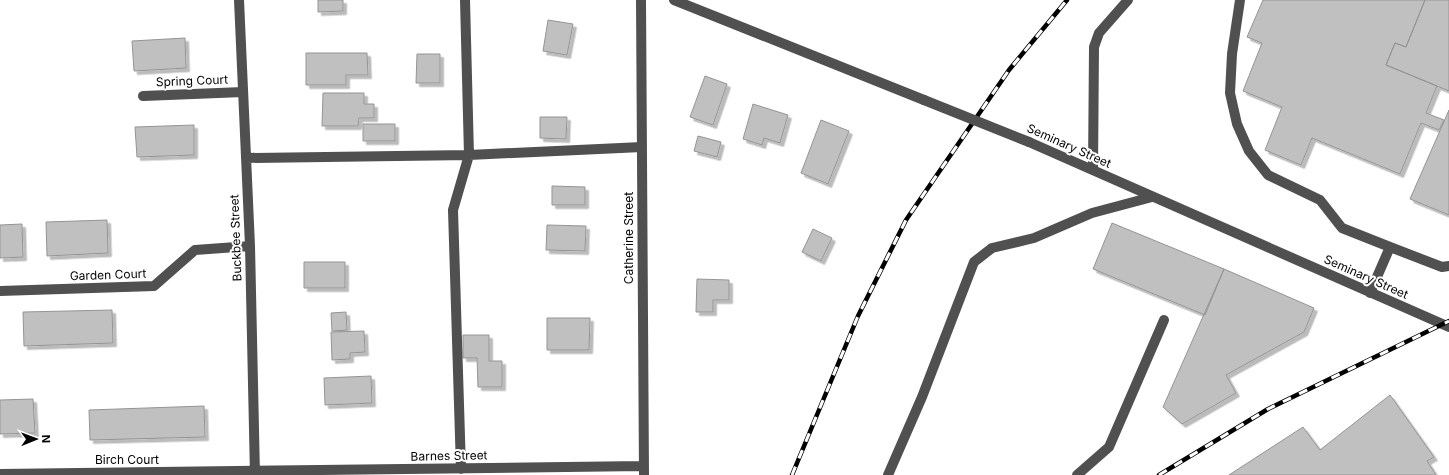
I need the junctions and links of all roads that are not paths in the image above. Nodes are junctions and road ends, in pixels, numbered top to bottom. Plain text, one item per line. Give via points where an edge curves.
1 (239, 0) edge
2 (465, 0) edge
3 (641, 0) edge
4 (674, 0) edge
5 (1128, 0) edge
6 (1240, 0) edge
7 (243, 92) junction
8 (143, 96) dead end
9 (642, 147) junction
10 (469, 155) junction
11 (246, 158) junction
12 (1093, 170) junction
13 (1152, 196) junction
14 (250, 246) junction
15 (1390, 247) junction
16 (1449, 266) edge
17 (0, 291) edge
18 (1370, 293) junction
19 (1164, 320) dead end
20 (1449, 327) edge
21 (461, 468) junction
22 (644, 470) edge
23 (255, 473) edge
24 (0, 474) edge
25 (888, 475) edge
26 (1077, 475) edge

1 - 7 street, Buckbee Street
2 - 10 street
3 - 9 street, Catherine Street
4 - 12 street, Seminary Street, bridge
5 - 12 street via 1099,33 1094,47
6 - 15 street via 1232,54 1230,93 1237,124 1249,151 1268,175 1320,200 1342,228
7 - 8 street, Spring Court
7 - 11 street, Buckbee Street
9 - 10 street
9 - 22 street, Catherine Street
10 - 11 street
10 - 21 street via 453,210
11 - 14 street, Buckbee Street
12 - 13 street, Seminary Street
13 - 18 street, Seminary Street
13 - 25 street via 1092,214 1034,238 992,248 974,262 922,398
14 - 17 street, Garden Court via 195,250 154,286
14 - 23 street, Buckbee Street
15 - 16 street via 1442,267
15 - 18 street
18 - 20 street, Seminary Street
19 - 26 street via 1109,447
21 - 22 street, Barnes Street
21 - 23 street, Barnes Street
23 - 24 street, Birch Court

